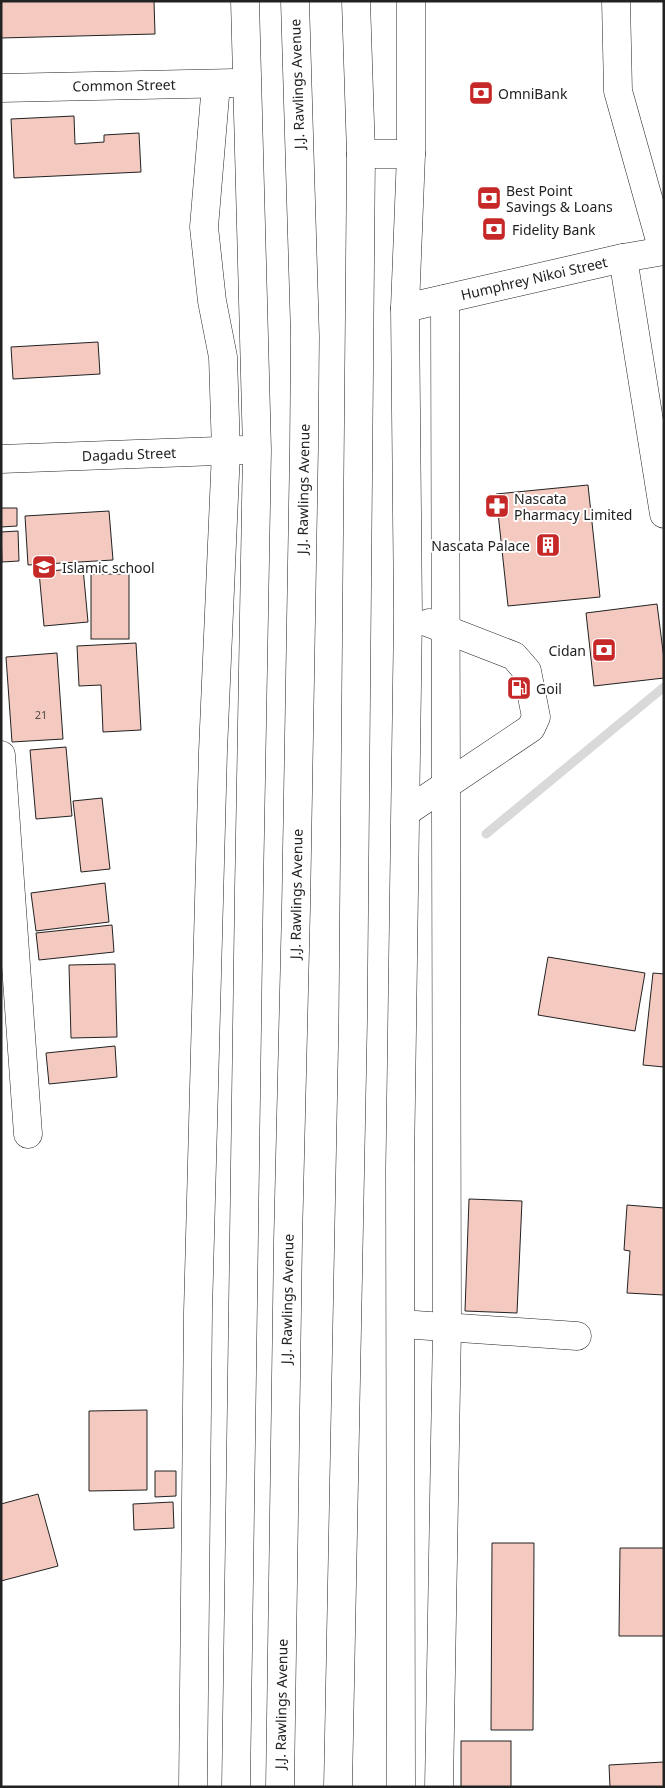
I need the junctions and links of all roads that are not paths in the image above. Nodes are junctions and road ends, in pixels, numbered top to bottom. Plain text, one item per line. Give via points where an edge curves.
1 (245, 1) edge
2 (295, 1) edge
3 (356, 1) edge
4 (411, 1) edge
5 (616, 1) edge
6 (247, 83) junction
7 (216, 84) junction
8 (1, 88) edge
9 (361, 154) junction
10 (411, 154) junction
11 (663, 251) edge
12 (623, 258) junction
13 (445, 298) junction
14 (405, 308) junction
15 (257, 450) junction
16 (226, 451) junction
17 (1, 459) edge
18 (664, 514) edge
19 (408, 615) junction
20 (446, 629) junction
21 (1, 755) edge
22 (446, 785) junction
23 (406, 812) junction
24 (28, 1134) dead end
25 (401, 1324) junction
26 (447, 1328) junction
27 (577, 1336) dead end
28 (193, 1787) edge
29 (236, 1787) edge
30 (280, 1787) edge
31 (338, 1787) edge
32 (401, 1787) edge
33 (439, 1787) edge

1 - 6 main road
2 - 30 main road, J.J. Rawlings Avenue via 305,336
3 - 9 main road
4 - 10 main road
5 - 11 main road via 618,91
6 - 7 main road, Common Street
6 - 15 main road
7 - 8 main road, Common Street
7 - 16 main road via 204,227 212,301 223,357
9 - 10 main road
9 - 31 main road via 352,1031
10 - 14 main road
11 - 12 main road, Humphrey Nikoi Street
12 - 13 main road, Humphrey Nikoi Street
12 - 18 main road
13 - 14 main road, Humphrey Nikoi Street
13 - 20 main road
14 - 19 main road
15 - 16 main road, Dagadu Street
15 - 29 main road
16 - 17 main road, Dagadu Street
16 - 28 main road via 213,752 198,1312
19 - 20 main road
19 - 23 main road
20 - 22 main road
20 - 22 main road via 514,656 527,671 536,717 531,728
21 - 24 main road
22 - 23 main road
22 - 26 main road
23 - 25 main road via 400,1167
25 - 26 main road
25 - 32 main road
26 - 27 main road
26 - 33 main road

